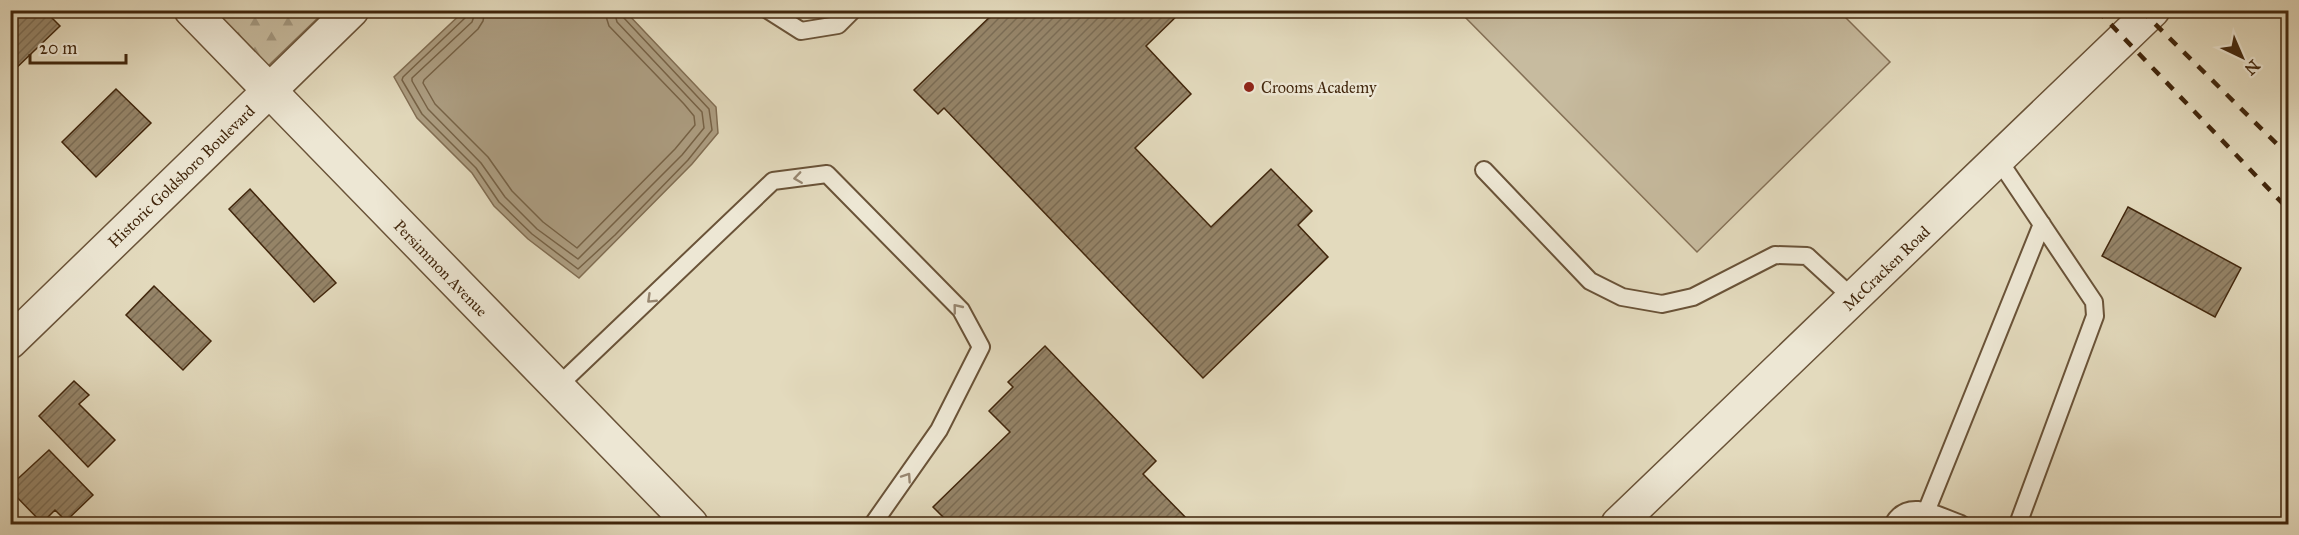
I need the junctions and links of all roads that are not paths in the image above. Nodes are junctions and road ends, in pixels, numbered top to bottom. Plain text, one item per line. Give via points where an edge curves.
1 (191, 10) edge
2 (352, 10) edge
3 (768, 10) edge
4 (853, 10) edge
5 (2153, 10) edge
6 (269, 91) junction
7 (1998, 159) junction
8 (1484, 170) dead end
9 (2042, 224) junction
10 (1854, 298) junction
11 (10, 342) edge
12 (556, 387) junction
13 (1926, 512) junction
14 (691, 525) edge
15 (873, 525) edge
16 (1618, 525) edge
17 (1893, 525) edge
18 (1961, 525) edge
19 (2018, 525) edge

1 - 6 street, Persimmon Avenue
2 - 6 street, Historic Goldsboro Boulevard
3 - 4 lane via 801,31 838,25
5 - 7 street, McCracken Road
6 - 11 street, Historic Goldsboro Boulevard
6 - 12 street, Persimmon Avenue
7 - 9 lane
7 - 10 street, McCracken Road
8 - 10 lane via 1590,281 1622,297 1662,304 1694,297 1775,255 1807,256
9 - 13 lane
9 - 19 lane via 2094,302 2095,316
10 - 16 street, McCracken Road
12 - 14 street, Persimmon Avenue
15 -> 12 lane via 939,430 981,346 961,310 827,174 773,181
13 - 17 lane via 1908,509
13 - 18 lane

